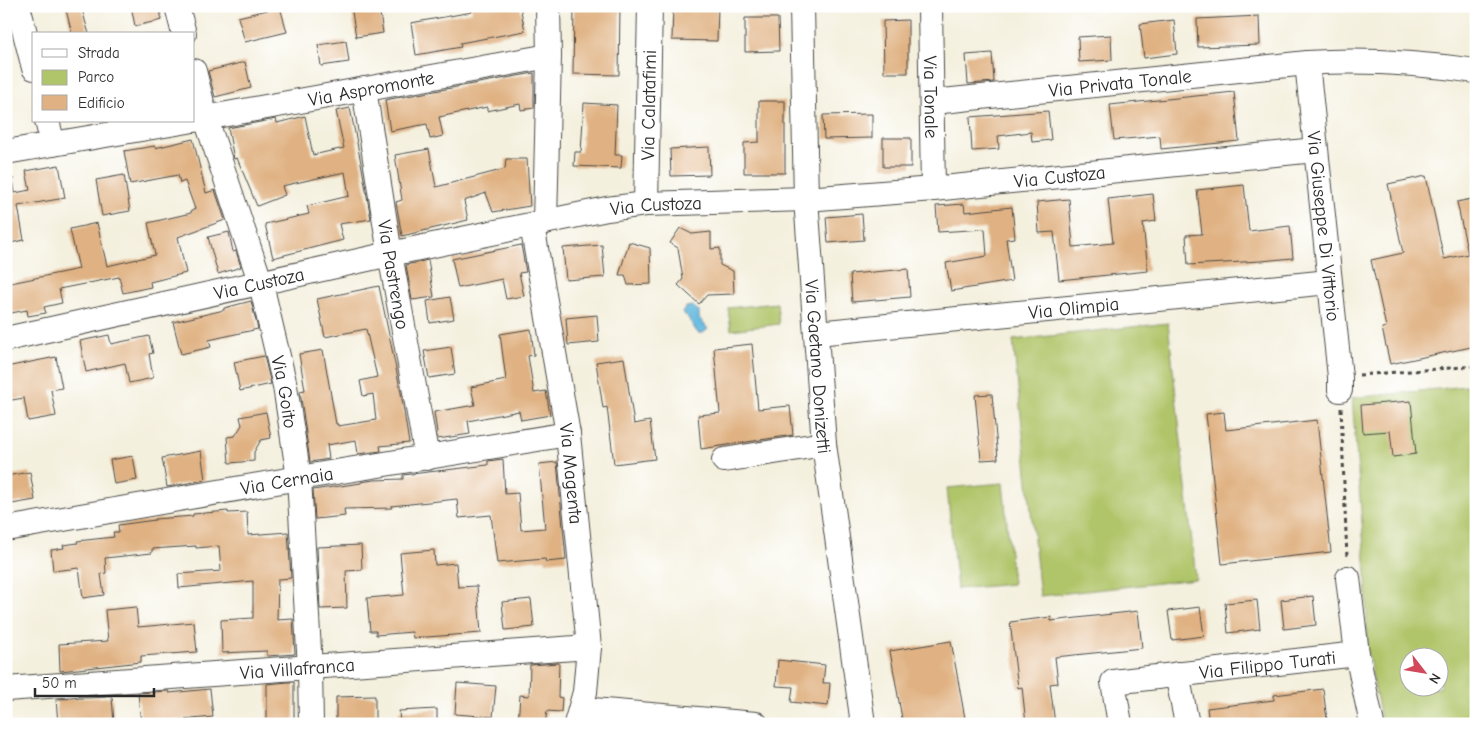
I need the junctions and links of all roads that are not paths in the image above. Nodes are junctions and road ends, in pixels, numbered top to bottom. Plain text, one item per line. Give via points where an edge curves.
1 (18, 6) edge
2 (177, 6) edge
3 (548, 6) edge
4 (650, 6) edge
5 (802, 6) edge
6 (930, 6) edge
7 (184, 32) edge
8 (550, 56) junction
9 (32, 60) edge
10 (1307, 63) junction
11 (1476, 71) edge
12 (364, 89) junction
13 (195, 96) edge
14 (932, 102) junction
15 (196, 120) edge
16 (47, 122) edge
17 (184, 122) edge
18 (53, 144) junction
19 (1315, 150) junction
20 (6, 152) edge
21 (932, 189) junction
22 (806, 199) junction
23 (646, 204) junction
24 (538, 224) junction
25 (390, 254) junction
26 (1330, 282) junction
27 (262, 284) junction
28 (817, 333) junction
29 (6, 339) edge
30 (1340, 383) road end
31 (568, 434) junction
32 (824, 444) junction
33 (426, 458) junction
34 (724, 460) dead end
35 (298, 478) junction
36 (6, 529) edge
37 (1348, 578) road end
38 (589, 647) junction
39 (1356, 654) junction
40 (310, 668) junction
41 (1177, 674) junction
42 (6, 689) edge
43 (579, 716) edge
44 (311, 724) edge
45 (756, 724) edge
46 (863, 724) edge
47 (1120, 724) edge
48 (1187, 724) edge
49 (1372, 724) edge

1 - 9 street
2 - 7 street
3 - 8 street, Via Magenta
4 - 23 street, Via Calatafimi
5 - 22 street, Via Gaetano Donizetti
6 - 14 street, Via Tonale
8 - 12 street, Via Aspromonte
8 - 24 street, Via Magenta
10 - 11 street, Via Privata Tonale via 1382,62
10 - 14 street, Via Privata Tonale
10 - 19 street, Via Giuseppe Di Vittorio
12 - 15 street, Via Aspromonte
12 - 25 street, Via Pastrengo
13 - 15 street, Via Goito
14 - 21 street, Via Tonale
15 - 27 street, Via Goito
16 - 18 street
17 - 18 street, Via Aspromonte
18 - 20 street, Via Aspromonte
19 - 21 street, Via Custoza
19 - 26 street, Via Giuseppe Di Vittorio
21 - 22 street, Via Custoza
22 - 23 street, Via Custoza
22 - 28 street, Via Gaetano Donizetti
23 - 24 street, Via Custoza via 607,208
24 - 25 street, Via Custoza
24 - 31 street, Via Magenta
25 - 27 street, Via Custoza
25 - 33 street, Via Pastrengo
26 - 28 street, Via Olimpia
26 - 30 street, Via Giuseppe Di Vittorio
27 - 29 street, Via Custoza
27 - 35 street, Via Goito via 285,386
28 - 32 street, Via Gaetano Donizetti
31 - 33 street, Via Cernaia
31 - 38 street, Via Magenta
32 - 34 street
32 - 46 street, Via Gaetano Donizetti
33 - 35 street, Via Cernaia
35 - 36 street, Via Cernaia
35 - 40 street, Via Goito
37 - 39 street
38 - 40 street, Via Villafranca
38 - 43 street, Via Magenta via 588,676
39 - 41 street, Via Filippo Turati
39 - 49 street
40 - 42 street, Via Villafranca
40 - 44 street, Via Goito
41 - 47 street, Via Filippo Turati via 1113,682
41 - 48 street, Via Filippo Turati
43 - 45 street

